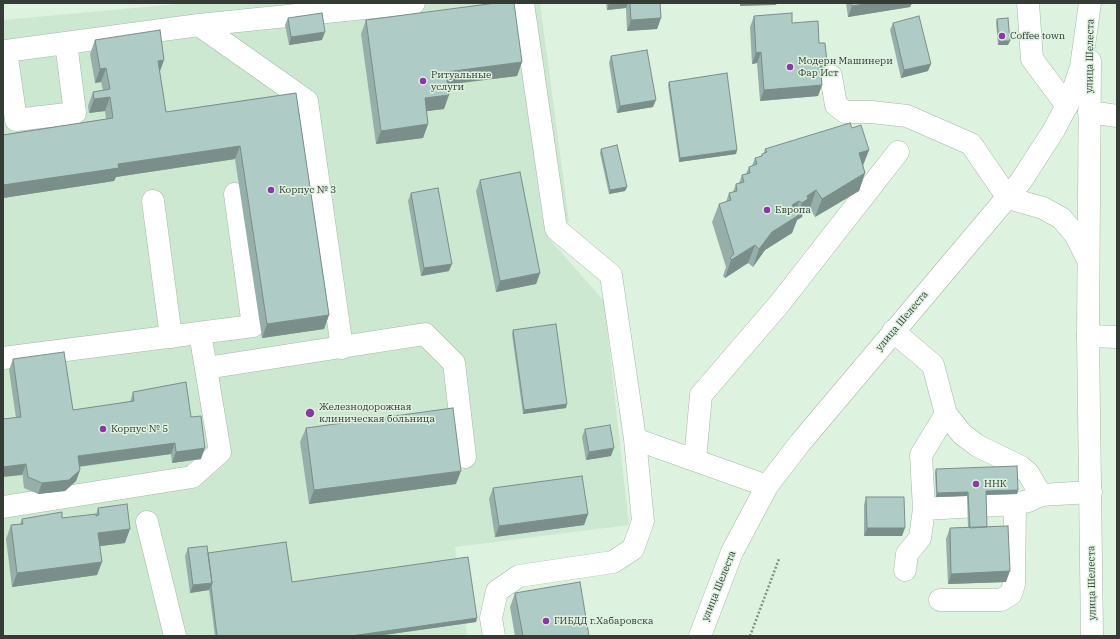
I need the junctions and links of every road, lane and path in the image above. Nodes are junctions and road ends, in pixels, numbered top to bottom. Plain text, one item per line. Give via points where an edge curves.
1 (414, 3) edge
2 (524, 3) edge
3 (1028, 3) edge
4 (1090, 3) edge
5 (199, 25) junction
6 (66, 43) junction
7 (5, 52) edge
8 (831, 76) dead end
9 (1067, 106) junction
10 (1089, 112) junction
11 (1117, 116) edge
12 (898, 152) dead end
13 (235, 194) dead end
14 (1008, 198) junction
15 (153, 201) dead end
16 (1088, 260) junction
17 (893, 331) junction
18 (200, 333) junction
19 (1088, 336) junction
20 (171, 337) junction
21 (1117, 337) edge
22 (342, 348) junction
23 (3, 358) edge
24 (206, 368) junction
25 (946, 414) junction
26 (635, 439) junction
27 (465, 457) dead end
28 (695, 460) junction
29 (767, 486) junction
30 (1091, 492) junction
31 (1041, 495) junction
32 (1016, 504) junction
33 (3, 507) edge
34 (924, 509) junction
35 (147, 522) dead end
36 (779, 559) dead end
37 (905, 570) dead end
38 (940, 600) dead end
39 (175, 636) edge
40 (494, 636) edge
41 (700, 636) edge
42 (750, 636) edge
43 (1092, 636) edge

1 - 5 main road
2 - 26 main road via 556,229 611,275
3 - 9 main road via 1032,59
4 - 9 main road, улица Шелеста via 1081,67
4 - 10 main road, улица Шелеста
5 - 6 main road
5 - 22 main road via 307,101
6 - 7 main road
6 - 7 main road via 75,112 16,120
8 - 14 main road via 836,105 845,112 907,116 971,144
9 - 14 main road, улица Шелеста
10 - 11 main road
10 - 16 main road, улица Шелеста
12 - 28 main road via 780,303 701,395
13 - 18 main road via 253,326
14 - 16 main road via 1043,208 1061,218 1075,234
14 - 17 main road, улица Шелеста
15 - 20 main road
16 - 19 main road, улица Шелеста
17 - 25 main road via 933,365
17 - 29 main road, улица Шелеста
18 - 20 main road
18 - 24 main road
19 - 21 main road
19 - 30 main road, улица Шелеста
20 - 23 main road
22 - 24 main road
22 - 27 main road via 425,334 454,363
24 - 33 main road via 220,452 192,477
25 - 31 main road via 962,434 978,446 1021,467 1028,473
25 - 34 main road via 921,455
26 - 28 main road
26 - 40 main road via 643,521 633,549 613,562 519,576 497,591 491,618
28 - 29 main road
29 - 41 main road, улица Шелеста via 732,552
30 - 31 main road
30 - 43 main road, улица Шелеста
31 - 32 main road
32 - 34 main road
32 - 38 main road via 1014,584 1011,594 1001,600
34 - 37 main road via 920,538 906,554
35 - 39 main road
36 - 42 path

